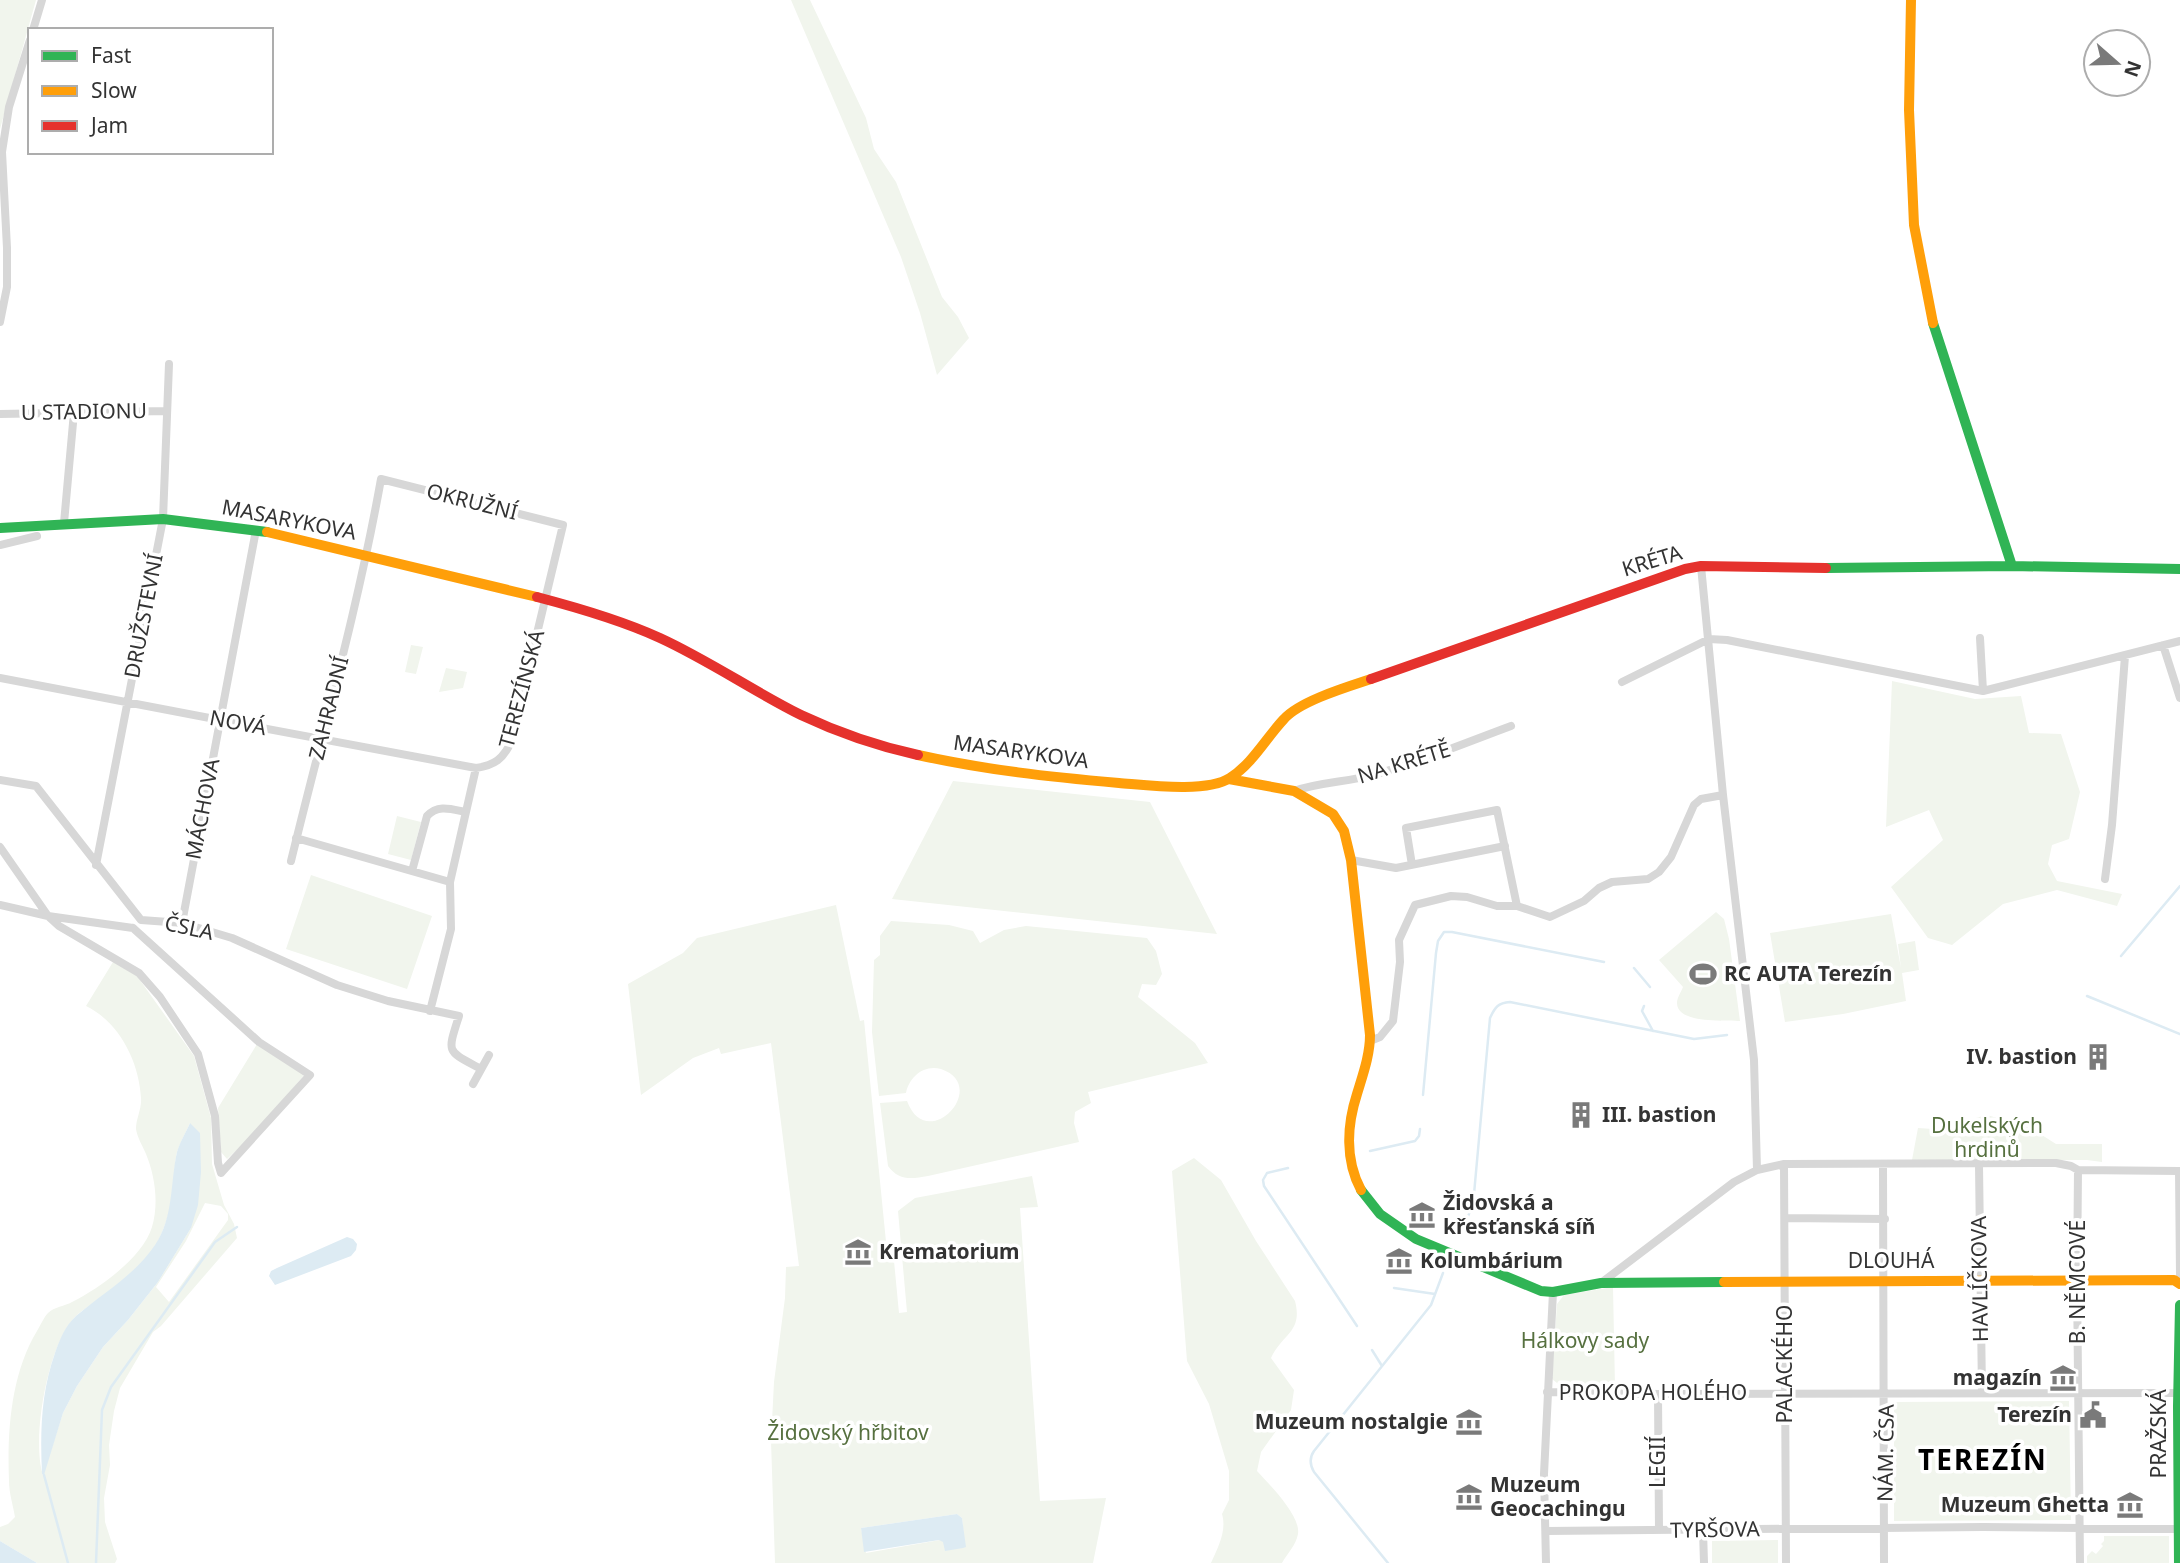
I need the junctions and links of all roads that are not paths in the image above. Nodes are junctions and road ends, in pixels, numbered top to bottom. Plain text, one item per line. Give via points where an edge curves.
1 (42, 0) edge
2 (1911, 0) edge
3 (34, 28) edge
4 (28, 46) edge
5 (0, 322) edge
6 (169, 364) dead end
7 (167, 411) junction
8 (74, 412) junction
9 (0, 414) edge
10 (163, 519) junction
11 (64, 523) junction
12 (0, 528) edge
13 (256, 530) junction
14 (37, 536) dead end
15 (0, 545) edge
16 (367, 555) junction
17 (1701, 566) junction
18 (2012, 566) junction
19 (2180, 569) edge
20 (546, 600) junction
21 (1980, 638) dead end
22 (1709, 639) junction
23 (2180, 641) edge
24 (2164, 645) junction
25 (2125, 656) junction
26 (0, 678) edge
27 (1622, 682) dead end
28 (1983, 691) junction
29 (2180, 698) edge
30 (127, 702) junction
31 (220, 720) junction
32 (1511, 726) dead end
33 (322, 739) junction
34 (476, 768) junction
35 (1229, 779) junction
36 (0, 780) edge
37 (1294, 791) junction
38 (1723, 795) junction
39 (466, 812) junction
40 (296, 838) junction
41 (1504, 846) junction
42 (0, 847) edge
43 (1351, 860) junction
44 (291, 861) dead end
45 (96, 865) junction
46 (1412, 865) junction
47 (412, 871) junction
48 (2105, 879) dead end
49 (450, 882) junction
50 (0, 905) edge
51 (1517, 906) junction
52 (48, 916) junction
53 (141, 920) junction
54 (182, 923) junction
55 (133, 928) junction
56 (430, 1011) junction
57 (1370, 1041) junction
58 (489, 1055) dead end
59 (481, 1069) junction
60 (473, 1084) dead end
61 (1783, 1164) junction
62 (1979, 1164) junction
63 (1884, 1165) junction
64 (1757, 1170) junction
65 (2078, 1170) junction
66 (2179, 1171) edge
67 (1785, 1218) junction
68 (1885, 1219) junction
69 (2180, 1274) edge
70 (1884, 1280) junction
71 (1981, 1280) junction
72 (1785, 1281) junction
73 (2077, 1281) junction
74 (1601, 1283) junction
75 (2180, 1284) edge
76 (1553, 1292) junction
77 (2180, 1304) edge
78 (1547, 1392) junction
79 (2179, 1392) edge
80 (1784, 1393) junction
81 (1982, 1393) junction
82 (2078, 1393) junction
83 (1658, 1394) junction
84 (1885, 1394) junction
85 (2079, 1528) junction
86 (1786, 1529) junction
87 (1884, 1529) junction
88 (2180, 1529) edge
89 (1703, 1530) junction
90 (1546, 1531) junction
91 (1659, 1531) junction
92 (1545, 1563) edge
93 (1704, 1563) edge
94 (1786, 1563) edge
95 (1884, 1563) edge
96 (2080, 1563) edge
97 (2179, 1563) edge

1 - 3 street
2 - 18 street via 1914,225 1935,332
4 - 5 street via 9,107 2,152 7,287
6 - 7 street, DRUŽSTEVNÍ
7 - 8 street, U STADIONU
7 - 10 street, DRUŽSTEVNÍ
8 - 9 street, U STADIONU
8 - 11 street
10 - 11 street, MASARYKOVA
10 - 13 street, MASARYKOVA
10 - 30 street, DRUŽSTEVNÍ
11 - 12 street, MASARYKOVA
13 - 16 street, MASARYKOVA
13 - 31 street, MÁCHOVA
14 - 15 street
16 - 20 street, MASARYKOVA
16 - 20 street, OKRUŽNÍ via 381,480 563,525
16 - 33 street, ZAHRADNÍ
17 - 18 street, KRÉTA
17 - 22 street
17 - 35 street, KRÉTA via 1321,696 1286,716 1255,756
18 - 19 street, KRÉTA
20 - 34 street, TEREZÍNSKÁ via 511,742 504,757
20 - 35 street, MASARYKOVA via 660,638 813,720 885,748 1026,775 1170,787
21 - 28 street
22 - 27 street
22 - 28 street
22 - 38 street
23 - 24 street
24 - 25 street
24 - 29 street
25 - 28 street
25 - 48 street
26 - 30 street, NOVÁ
30 - 31 street, NOVÁ
30 - 45 street, DRUŽSTEVNÍ
31 - 33 street, NOVÁ
31 - 54 street, MÁCHOVA
32 - 37 street, NA KRÉTĚ via 1409,765
33 - 34 street, NOVÁ
33 - 40 street, ZAHRADNÍ
34 - 39 street, TEREZÍNSKÁ
35 - 37 street
36 - 45 street, ČSLA via 36,786
37 - 43 street via 1332,814 1344,831
38 - 51 street via 1694,805 1671,857 1648,879 1599,888 1584,901 1550,917
38 - 64 street via 1754,1060
39 - 47 street via 444,807 427,816
39 - 49 street, TEREZÍNSKÁ
40 - 44 street, ZAHRADNÍ
40 - 47 street
41 - 46 street
41 - 46 street via 1497,810 1406,828
41 - 51 street
42 - 52 street
43 - 46 street via 1396,868
43 - 57 street
45 - 53 street, ČSLA
47 - 49 street
49 - 56 street via 451,929
50 - 52 street
51 - 57 street via 1451,896 1415,905 1399,940 1393,1021 1380,1037
52 - 55 street
52 - 55 street via 139,973 167,1007 198,1054 215,1116 221,1172 310,1075 258,1042
53 - 54 street, ČSLA
53 - 55 street
54 - 56 street, ČSLA via 232,938 337,985
56 - 59 street, ČSLA via 459,1016 450,1049
57 - 76 street via 1349,1125 1352,1163 1367,1200 1391,1225 1418,1241
58 - 59 street
59 - 60 street
61 - 63 street
61 - 64 street
61 - 67 street, PALACKÉHO
62 - 63 street
62 - 65 street via 2056,1163
62 - 71 street, HAVLÍČKOVA
63 - 68 street
64 - 74 street via 1734,1182
65 - 66 street
65 - 73 street, B. NĚMCOVÉ
66 - 69 street
67 - 68 street
67 - 72 street, PALACKÉHO
68 - 70 street
70 - 71 street, DLOUHÁ
70 - 72 street, DLOUHÁ
70 - 84 street
71 - 73 street, DLOUHÁ
71 - 81 street, HAVLÍČKOVA
72 - 74 street, DLOUHÁ
72 - 80 street, PALACKÉHO
73 - 75 street, DLOUHÁ via 2174,1280
73 - 82 street, B. NĚMCOVÉ
74 - 76 street, DLOUHÁ
76 - 78 street
77 - 79 street, PRAŽSKÁ
78 - 83 street, PROKOPA HOLÉHO
78 - 90 street
79 - 82 street
79 - 88 street, PRAŽSKÁ
80 - 83 street, PROKOPA HOLÉHO
80 - 84 street, PROKOPA HOLÉHO
80 - 86 street, PALACKÉHO
81 - 82 street, NÁM. ČSA
81 - 84 street, NÁM. ČSA
82 - 85 street
83 - 91 street, LEGIÍ
84 - 87 street, NÁM. ČSA
85 - 87 street, NÁM. ČSA
85 - 88 street, NÁM. ČSA
85 - 96 street
86 - 87 street, TYRŠOVA
86 - 89 street, TYRŠOVA
86 - 94 street, PALACKÉHO
87 - 95 street
88 - 97 street, PRAŽSKÁ
89 - 91 street, TYRŠOVA
89 - 93 street
90 - 91 street, TYRŠOVA
90 - 92 street

